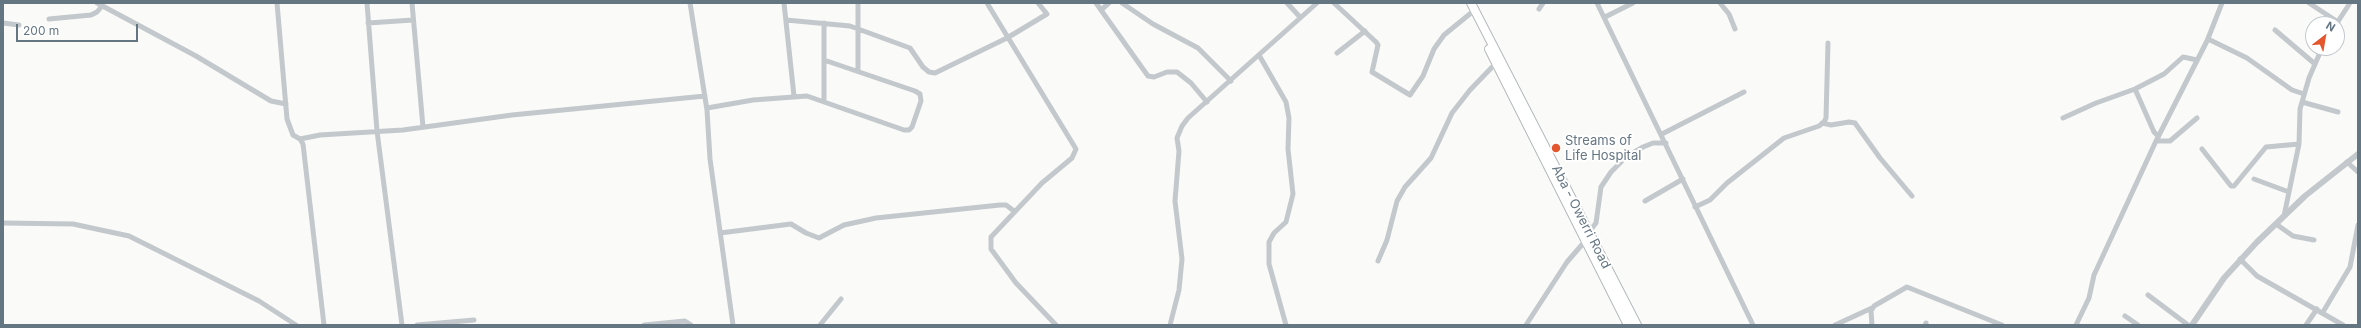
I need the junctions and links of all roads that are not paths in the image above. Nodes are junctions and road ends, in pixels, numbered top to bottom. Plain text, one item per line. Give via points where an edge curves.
1 (277, 3) edge
2 (367, 3) edge
3 (412, 3) edge
4 (690, 3) edge
5 (784, 3) edge
6 (858, 3) edge
7 (987, 3) edge
8 (1038, 3) edge
9 (1096, 3) edge
10 (1109, 3) edge
11 (1122, 3) edge
12 (1287, 3) edge
13 (1317, 3) edge
14 (1334, 3) edge
15 (1466, 3) edge
16 (1471, 3) edge
17 (1542, 3) edge
18 (1597, 3) edge
19 (1633, 3) edge
20 (1720, 3) edge
21 (2222, 3) edge
22 (2309, 3) edge
23 (2350, 3) edge
24 (100, 4) edge
25 (1539, 9) dead end
26 (1101, 10) junction
27 (1471, 13) junction
28 (2327, 16) edge
29 (2342, 16) edge
30 (1300, 17) junction
31 (1605, 17) junction
32 (49, 19) dead end
33 (413, 20) junction
34 (786, 20) junction
35 (3, 23) edge
36 (368, 23) junction
37 (824, 23) junction
38 (19, 25) dead end
39 (860, 29) junction
40 (1735, 29) dead end
41 (2275, 30) dead end
42 (1365, 31) junction
43 (1007, 38) junction
44 (2208, 39) junction
45 (1828, 43) dead end
46 (1337, 53) dead end
47 (1259, 55) junction
48 (2318, 56) edge
49 (824, 60) junction
50 (2197, 60) junction
51 (1496, 63) junction
52 (2315, 64) junction
53 (858, 70) junction
54 (1230, 81) junction
55 (2135, 89) junction
56 (1744, 92) dead end
57 (2304, 94) junction
58 (705, 96) junction
59 (794, 96) junction
60 (824, 101) junction
61 (1207, 102) junction
62 (2302, 102) junction
63 (286, 104) junction
64 (707, 108) junction
65 (2338, 112) dead end
66 (2063, 118) dead end
67 (2197, 118) dead end
68 (1822, 123) junction
69 (423, 127) junction
70 (377, 131) junction
71 (1662, 134) junction
72 (2157, 138) junction
73 (300, 139) junction
74 (1666, 143) junction
75 (2299, 144) junction
76 (2202, 149) dead end
77 (2358, 154) edge
78 (2347, 162) junction
79 (2358, 172) edge
80 (1683, 179) junction
81 (2254, 179) dead end
82 (2289, 192) junction
83 (1912, 196) dead end
84 (1645, 201) dead end
85 (1696, 206) junction
86 (1014, 211) junction
87 (2284, 216) junction
88 (3, 223) edge
89 (2276, 224) junction
90 (2358, 225) edge
91 (1589, 232) junction
92 (720, 233) junction
93 (1586, 240) junction
94 (2314, 240) dead end
95 (2240, 259) junction
96 (1378, 261) dead end
97 (2148, 295) dead end
98 (841, 299) dead end
99 (1872, 308) junction
100 (2317, 309) junction
101 (2323, 312) junction
102 (2125, 316) dead end
103 (474, 320) dead end
104 (296, 325) edge
105 (324, 325) edge
106 (402, 325) edge
107 (417, 325) edge
108 (644, 325) edge
109 (691, 325) edge
110 (733, 325) edge
111 (820, 325) edge
112 (1056, 325) edge
113 (1170, 325) edge
114 (1286, 325) edge
115 (1526, 325) edge
116 (1628, 325) edge
117 (1637, 325) edge
118 (1753, 325) edge
119 (1835, 325) edge
120 (1872, 325) edge
121 (2002, 325) edge
122 (2076, 325) edge
123 (2138, 325) edge
124 (2188, 325) edge
125 (2192, 325) edge
126 (2306, 325) edge
127 (2343, 325) edge

1 - 63 street
2 - 36 street
3 - 33 street
4 - 58 street
5 - 34 street
6 - 39 street
7 - 43 street
8 - 43 street via 1047,14
9 - 26 street
10 - 26 street
11 - 54 street via 1198,48
12 - 30 street
13 - 30 street
14 - 42 street
15 - 27 highway, Aba - Owerri Road
16 - 91 highway, Aba - Owerri Road
17 - 25 street
18 - 31 street
19 - 31 street
20 - 40 street via 1729,14
21 - 44 street
22 - 28 street
23 - 29 street
24 - 32 street via 97,12 90,15
24 - 63 street via 196,56 271,101
26 - 61 street via 1148,76 1177,72 1191,83
27 - 42 street via 1444,35 1410,95 1372,72 1378,45
27 - 51 highway, Aba - Owerri Road
30 - 47 street
31 - 71 street
33 - 36 street
33 - 69 street
34 - 37 street
34 - 59 street
35 - 38 street
36 - 70 street
37 - 39 street
37 - 49 street
39 - 43 street via 910,48 923,67 935,73
39 - 53 street
41 - 52 street
42 - 46 street
43 - 86 street via 1076,149 1072,158
44 - 50 street
44 - 57 street via 2246,58 2292,90
45 - 68 street via 1826,118
47 - 54 street
47 - 114 street via 1286,102 1289,118 1288,149 1293,194 1286,222 1274,233 1269,242 1269,264
48 - 52 street
49 - 53 street
49 - 60 street
50 - 55 street via 2183,57 2164,74
50 - 72 street
51 - 93 highway, Aba - Owerri Road
51 - 96 street via 1452,113 1431,158 1405,187 1397,201 1387,240
52 - 57 street
53 - 60 street via 920,94 921,101 909,130
54 - 61 street
55 - 66 street
55 - 72 street
56 - 71 street
57 - 62 street
58 - 64 street
58 - 69 street via 512,115
59 - 60 street
59 - 64 street
61 - 113 street via 1188,118 1177,138 1179,151 1175,201 1182,259 1179,290
62 - 65 street
62 - 75 street
63 - 73 street via 290,128 293,135
64 - 92 street via 710,159
67 - 72 street via 2170,141
68 - 83 street via 1855,123
68 - 85 street via 1779,142 1710,200
69 - 70 street
70 - 73 street via 320,134
70 - 106 street
71 - 74 street
72 - 122 street via 2094,275 2087,302
73 - 105 street
74 - 80 street
74 - 91 street via 1653,143 1637,150 1611,172 1601,187 1596,223
75 - 76 street via 2266,147 2234,186 2231,186
75 - 82 street
77 - 78 street
78 - 79 street
78 - 87 street
80 - 84 street
80 - 85 street
81 - 82 street
82 - 87 street
85 - 118 street
86 - 92 street via 1006,205 1000,205 876,218 844,225 819,238 806,234 791,224
86 - 112 street via 991,237 990,249 1016,283
87 - 89 street
88 - 104 street via 73,224 129,236 258,301
89 - 94 street via 2293,236
89 - 95 street
90 - 101 street via 2350,267
91 - 117 highway, Aba - Owerri Road
92 - 110 street
93 - 115 street via 1567,262
93 - 116 highway, Aba - Owerri Road
95 - 100 street via 2257,276
95 - 125 street
97 - 124 street
98 - 111 street
99 - 119 street
99 - 120 street
99 - 121 street via 1909,287
100 - 101 street
100 - 126 street
101 - 127 street
102 - 123 street
103 - 107 street
108 - 109 street via 685,321

